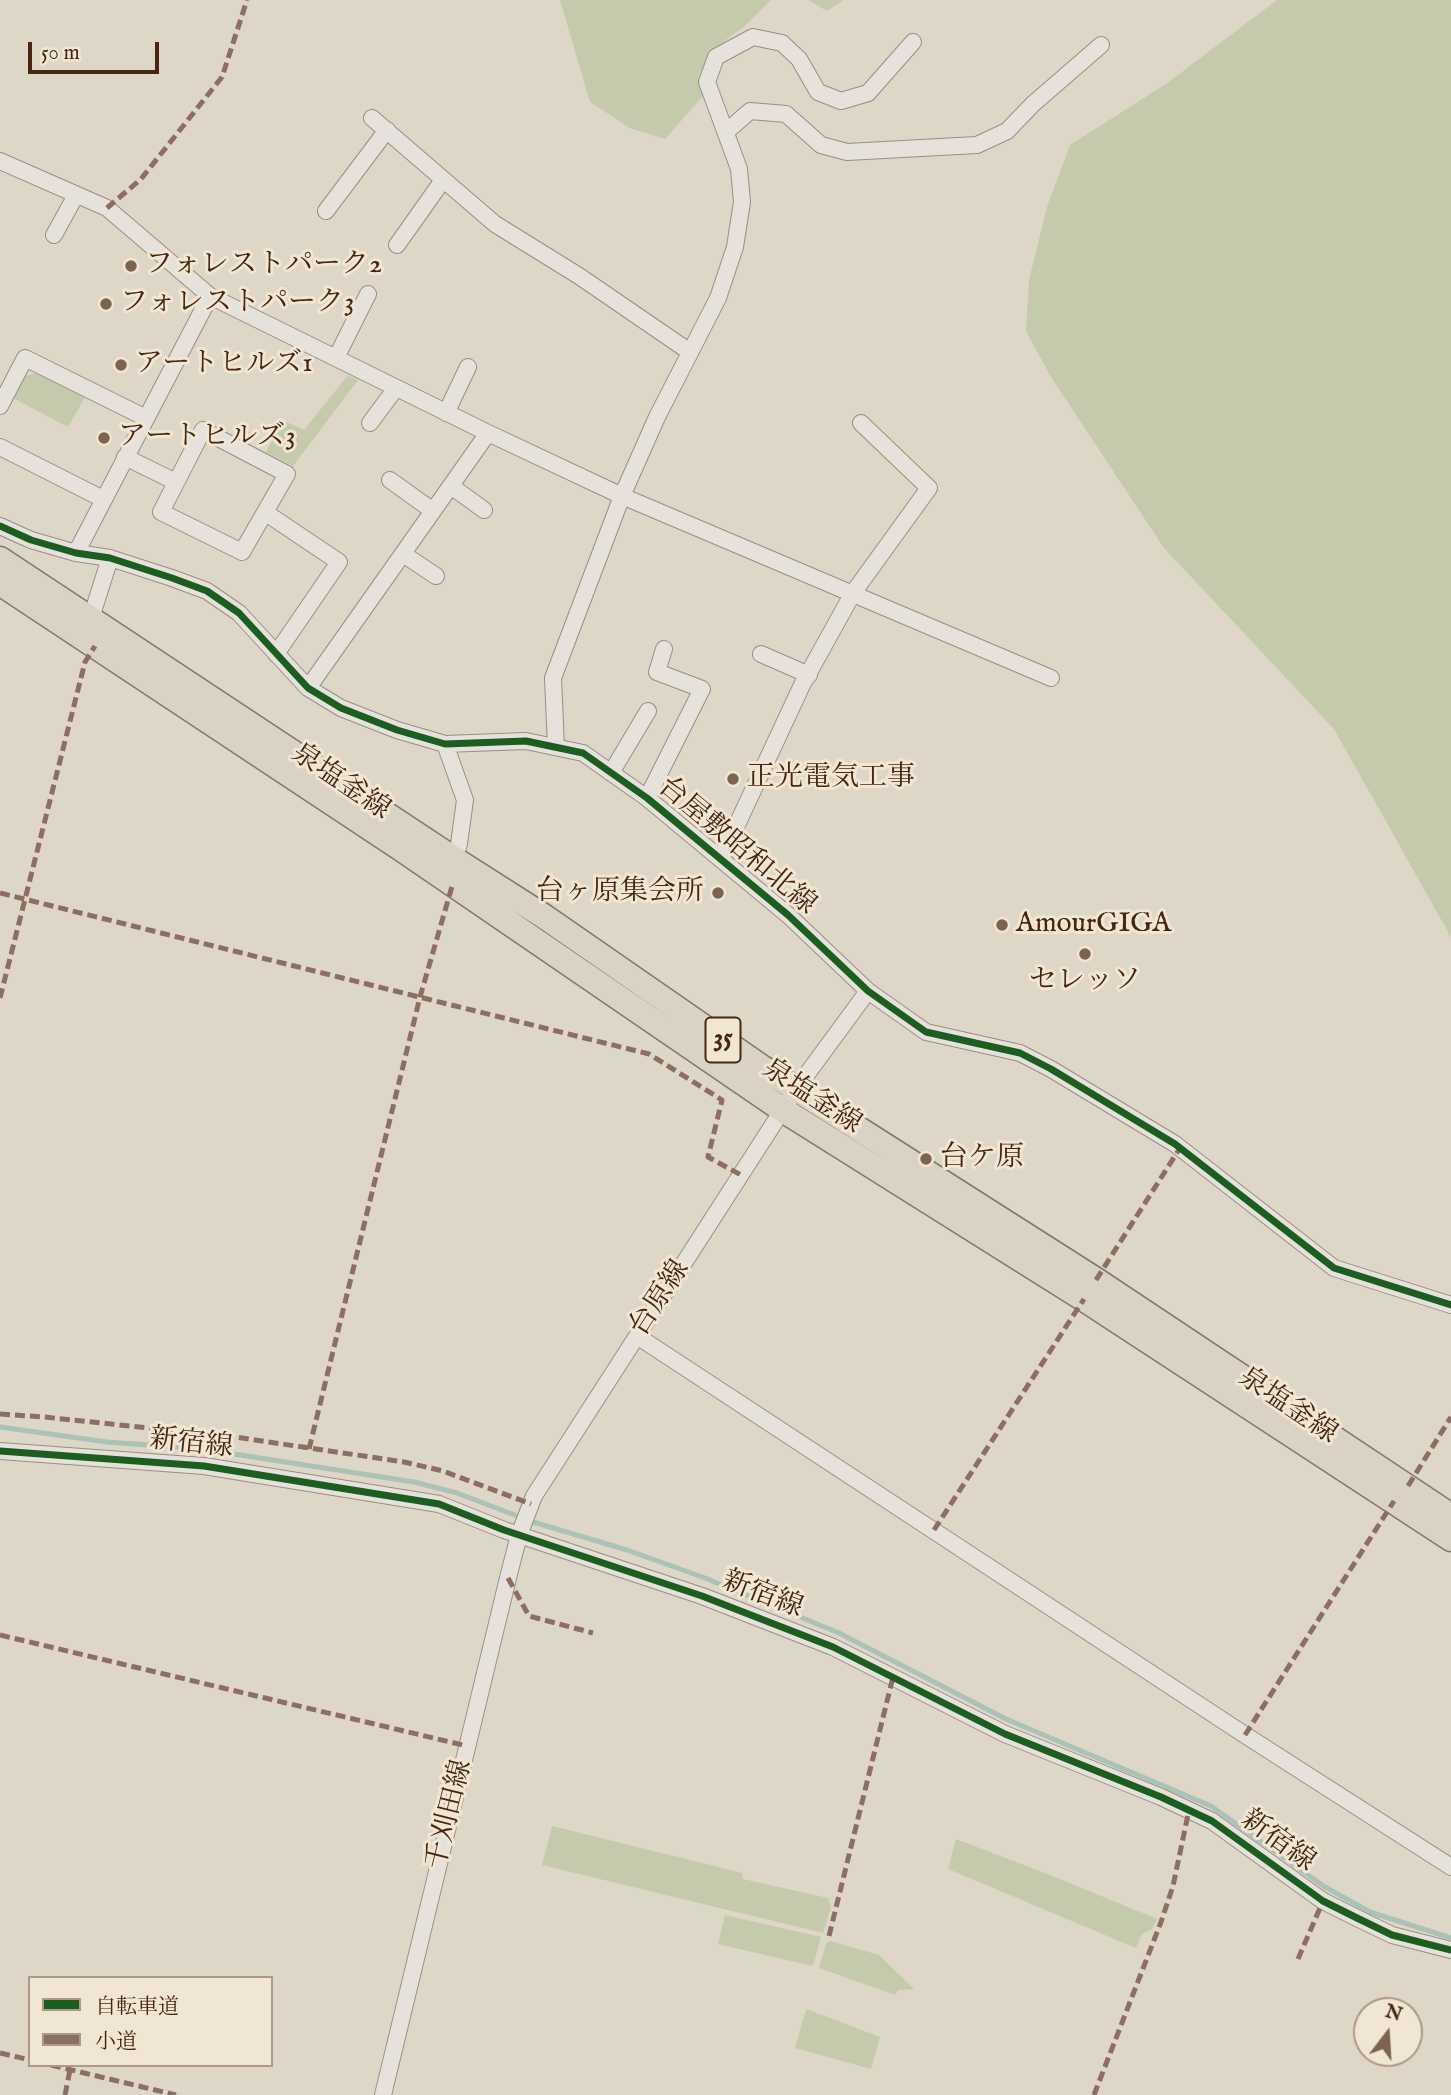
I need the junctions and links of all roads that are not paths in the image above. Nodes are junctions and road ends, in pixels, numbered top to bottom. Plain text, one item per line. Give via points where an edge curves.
1 (913, 42) dead end
2 (1101, 45) dead end
3 (372, 118) dead end
4 (387, 131) junction
5 (727, 131) junction
6 (0, 161) edge
7 (443, 180) junction
8 (76, 195) junction
9 (326, 211) dead end
10 (54, 235) dead end
11 (397, 245) dead end
12 (368, 294) dead end
13 (211, 296) junction
14 (690, 352) junction
15 (336, 358) junction
16 (468, 367) dead end
17 (396, 388) junction
18 (0, 406) edge
19 (446, 412) junction
20 (146, 418) junction
21 (370, 423) dead end
22 (861, 423) dead end
23 (488, 433) junction
24 (0, 447) edge
25 (125, 457) junction
26 (390, 480) dead end
27 (176, 482) junction
28 (451, 486) junction
29 (622, 496) junction
30 (103, 499) junction
31 (484, 510) dead end
32 (433, 511) junction
33 (266, 513) junction
34 (0, 526) edge
35 (76, 553) junction
36 (403, 554) junction
37 (110, 558) junction
38 (0, 559) edge
39 (436, 576) dead end
40 (0, 583) edge
41 (853, 593) junction
42 (91, 618) junction
43 (664, 649) dead end
44 (276, 654) junction
45 (761, 654) dead end
46 (809, 676) junction
47 (1051, 678) dead end
48 (308, 688) junction
49 (648, 711) dead end
50 (445, 744) junction
51 (556, 747) junction
52 (611, 773) junction
53 (647, 799) junction
54 (454, 859) junction
55 (721, 859) junction
56 (868, 991) junction
57 (796, 1089) junction
58 (783, 1110) junction
59 (1451, 1305) edge
60 (637, 1336) junction
61 (0, 1451) edge
62 (1451, 1516) edge
63 (523, 1524) junction
64 (1451, 1539) edge
65 (1451, 1867) edge
66 (1451, 1950) edge
67 (383, 2095) edge

1 - 5 street via 868,93 841,101 818,92 799,59 782,43 753,37 716,57 707,82
2 - 5 street via 1007,131 977,145 847,152 821,145 786,114 750,111
3 - 4 street
4 - 7 street
4 - 9 street
5 - 14 street via 739,169 742,202 735,247 718,298
6 - 8 street
7 - 11 street
7 - 14 street via 495,225
8 - 10 street
8 - 13 street via 107,208
12 - 15 street
13 - 15 street
13 - 20 street
14 - 29 street
15 - 17 street
16 - 19 street
17 - 19 street
17 - 21 street
18 - 20 street via 25,358
19 - 23 street
20 - 25 street
22 - 41 street via 929,488
23 - 28 street
23 - 29 street
24 - 30 street
25 - 27 street
25 - 30 street
26 - 32 street
27 - 33 street via 161,512 242,552
27 - 33 street via 203,429 287,474
28 - 31 street
28 - 32 street
29 - 41 street
29 - 51 street via 553,678
30 - 35 street
32 - 36 street
33 - 44 street via 339,562
34 - 35 street, 台屋敷昭和北線
35 - 37 street, 台屋敷昭和北線
36 - 39 street
36 - 48 street
37 - 42 street
37 - 44 street, 台屋敷昭和北線 via 206,592 239,612
38 - 42 main road, 泉塩釜線 / 35
40 - 58 main road, 泉塩釜線 / 35 via 400,848
41 - 46 street
41 - 47 street
42 - 54 main road, 泉塩釜線 / 35
43 - 53 street via 657,671 702,689
44 - 48 street, 台屋敷昭和北線
45 - 46 street
46 - 55 street
48 - 50 street, 台屋敷昭和北線 via 352,712
49 - 52 street
50 - 51 street, 台屋敷昭和北線 via 526,741
50 - 54 street via 465,800
51 - 52 street, 台屋敷昭和北線 via 583,753
52 - 53 street, 台屋敷昭和北線
53 - 55 street, 台屋敷昭和北線
54 - 57 main road, 泉塩釜線 / 35
55 - 56 street, 台屋敷昭和北線 via 789,915
56 - 57 street, 台原線
56 - 59 street, 台屋敷昭和北線 via 926,1032 1020,1053 1051,1069 1175,1144 1334,1268
57 - 58 street, 台原線
57 - 62 main road, 泉塩釜線 / 35 via 1096,1280
58 - 60 street, 台原線
58 - 64 main road, 泉塩釜線 / 35
60 - 63 street, 台原線 via 534,1496
60 - 65 street
61 - 63 street, 新宿線 via 204,1466 401,1496
63 - 66 street, 新宿線 via 833,1647 1005,1734 1161,1797 1212,1821 1323,1901 1408,1941
63 - 67 street, 千刈田線

